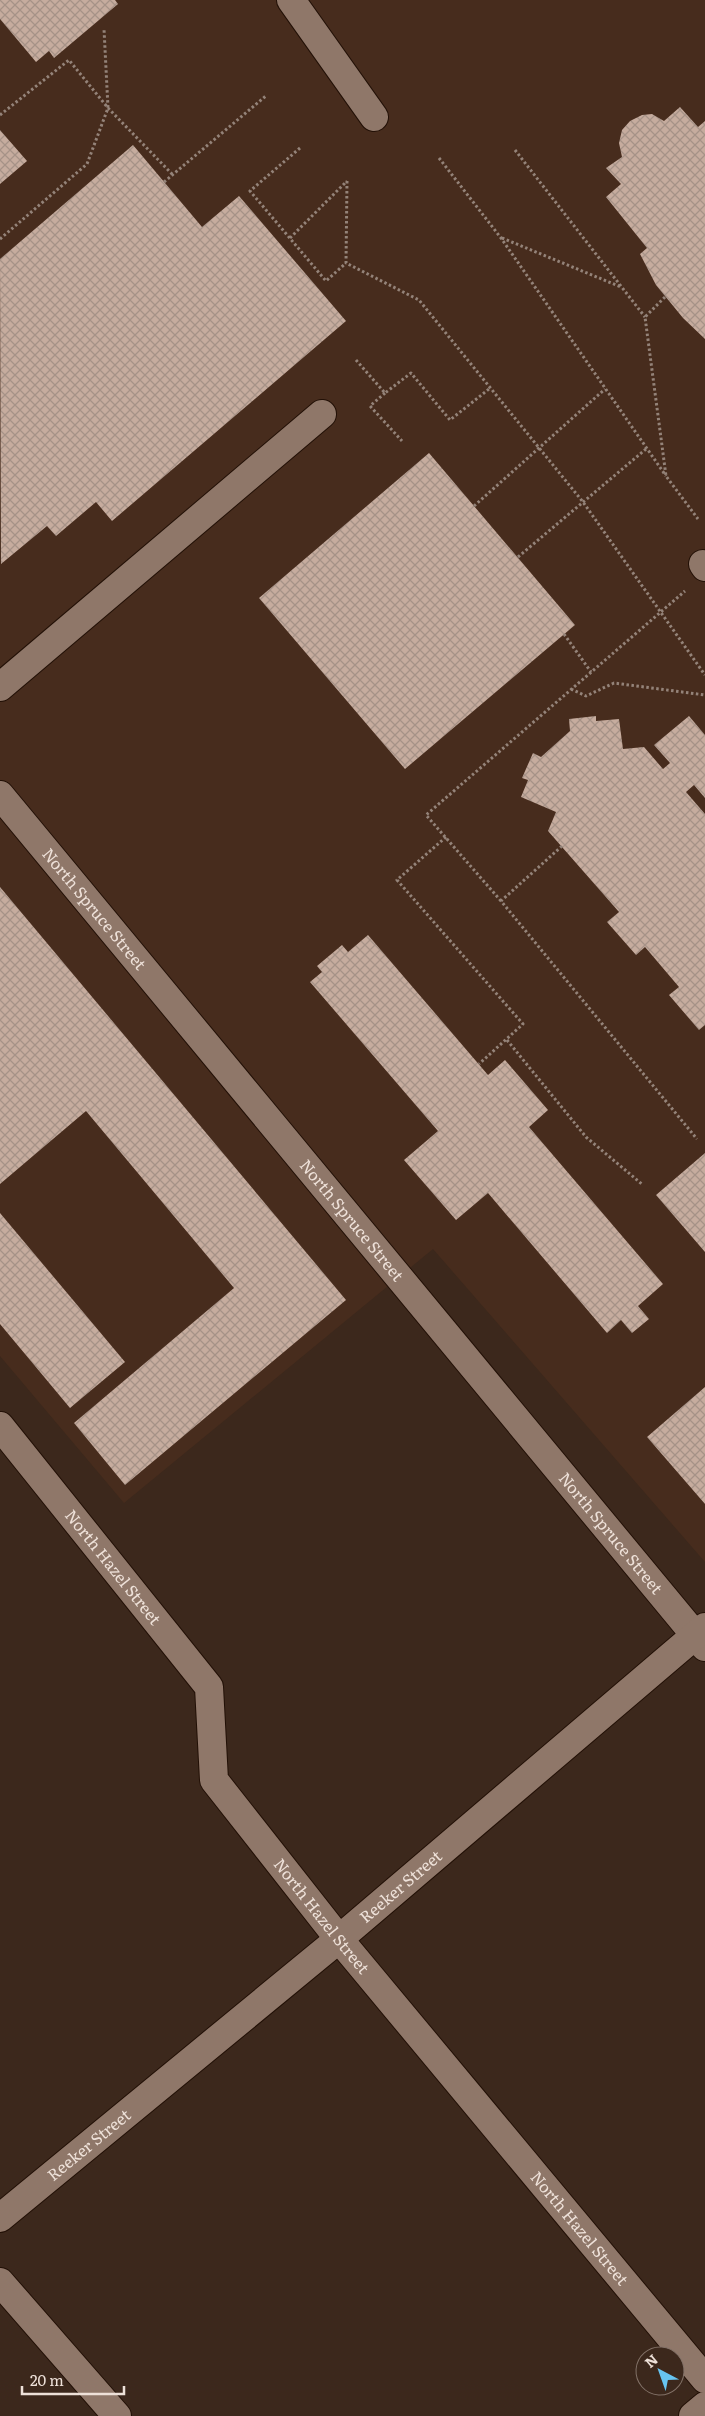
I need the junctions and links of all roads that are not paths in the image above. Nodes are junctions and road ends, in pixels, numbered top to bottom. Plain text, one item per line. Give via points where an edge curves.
1 (291, 0) edge
2 (374, 117) dead end
3 (322, 414) dead end
4 (0, 687) edge
5 (0, 795) edge
6 (0, 1426) edge
7 (702, 1636) edge
8 (339, 1939) junction
9 (0, 2218) edge
10 (0, 2282) edge
11 (705, 2379) edge
12 (705, 2406) edge
13 (117, 2416) edge
14 (693, 2416) edge

1 - 2 street
3 - 4 street
5 - 7 street, North Spruce Street
6 - 8 street, North Hazel Street via 209,1687 214,1780
7 - 8 street, Reeker Street
8 - 9 street, Reeker Street
8 - 11 street, North Hazel Street
10 - 13 street
12 - 14 street

